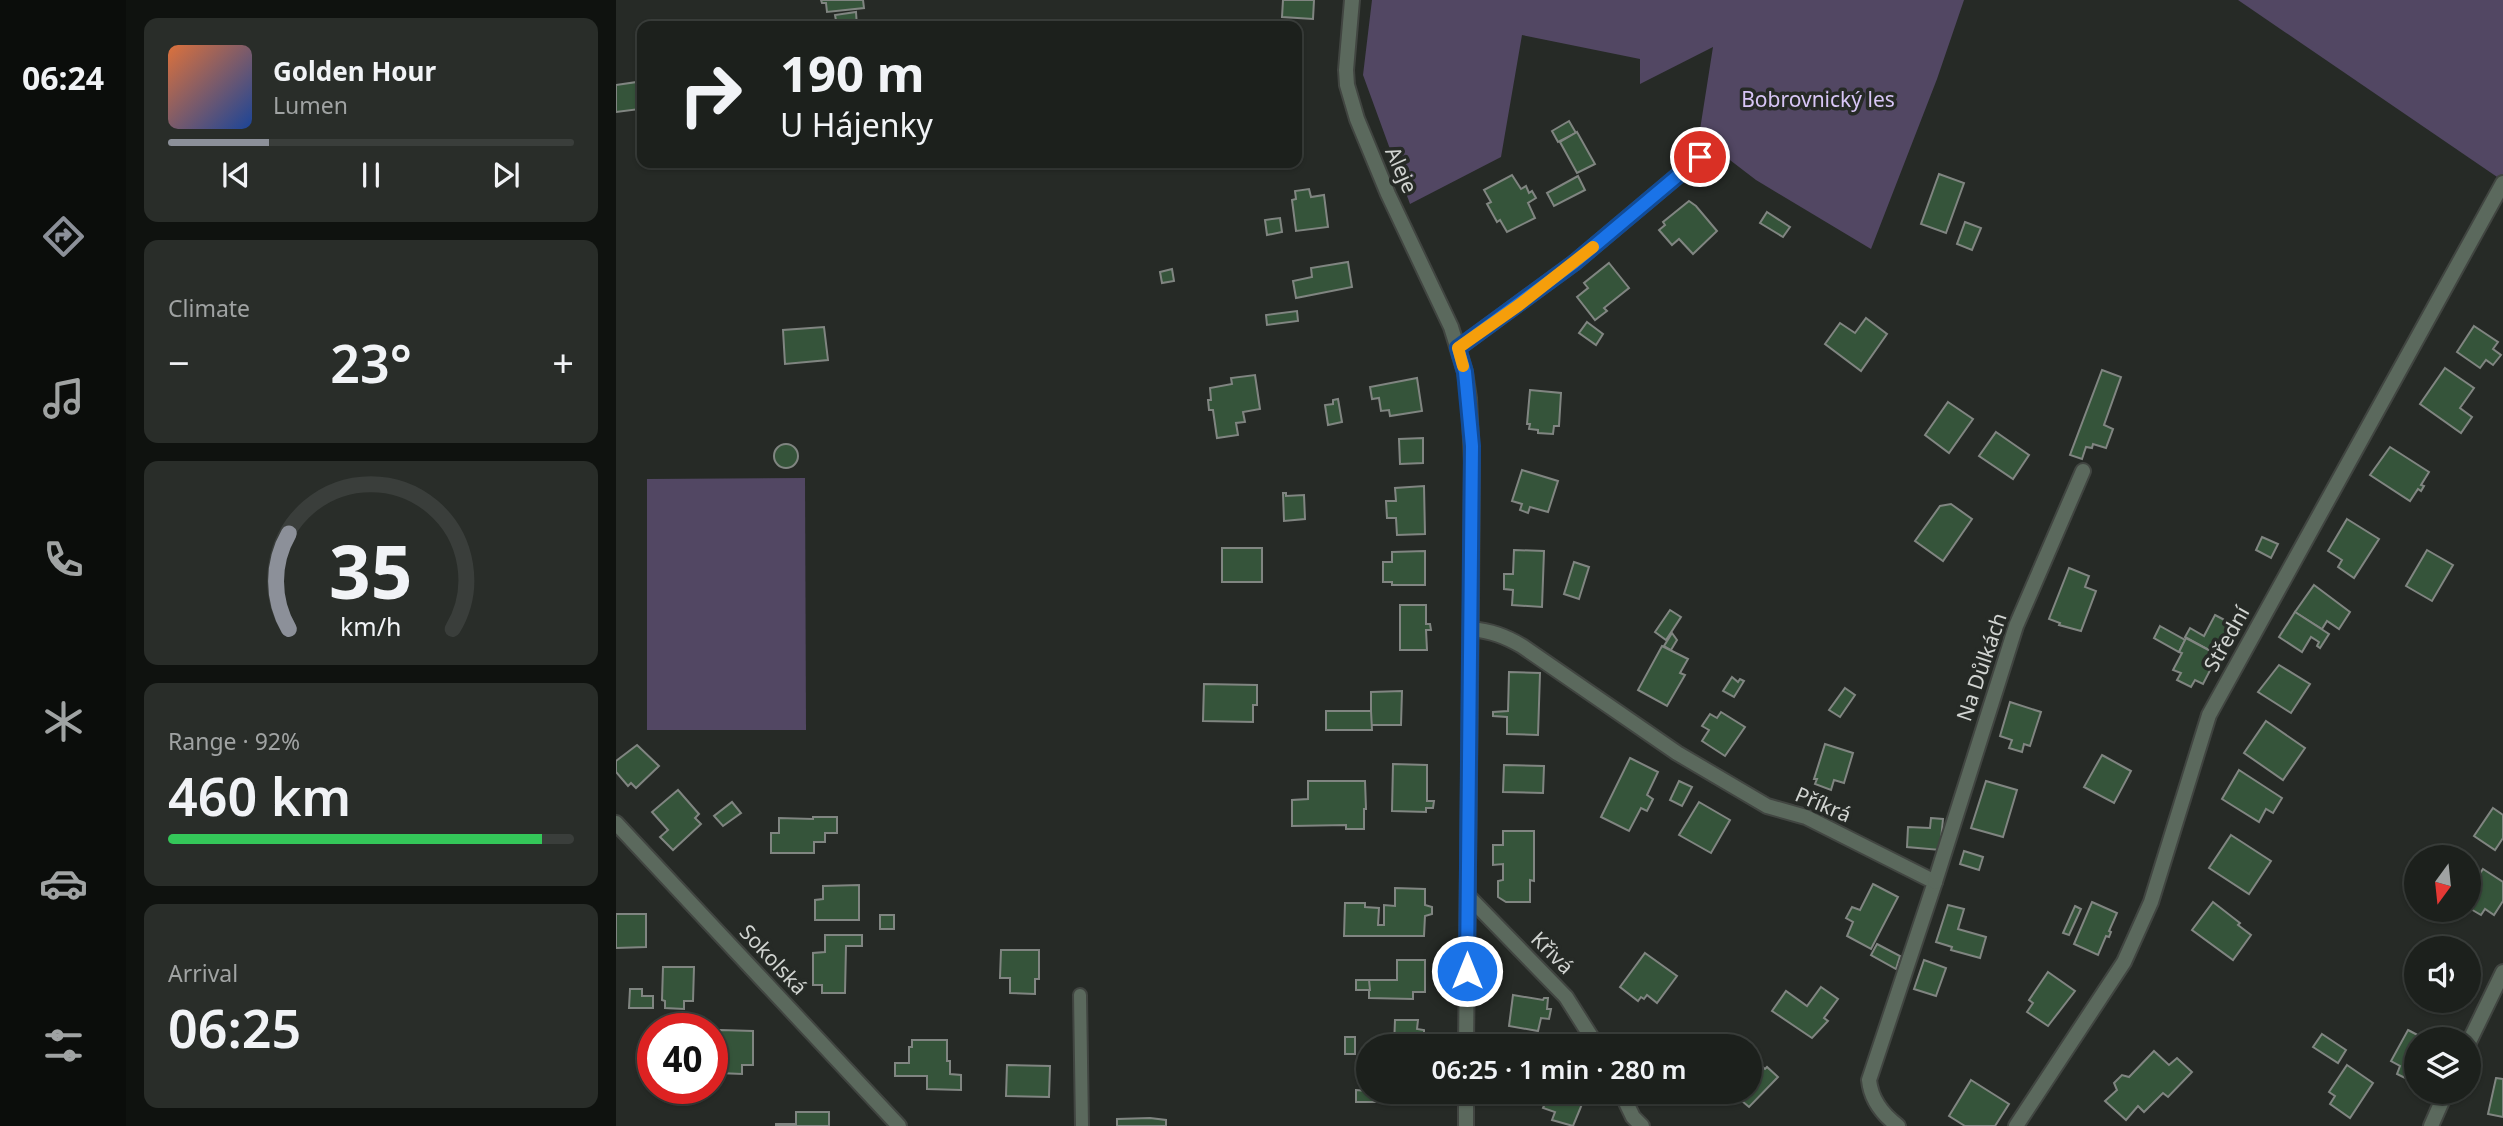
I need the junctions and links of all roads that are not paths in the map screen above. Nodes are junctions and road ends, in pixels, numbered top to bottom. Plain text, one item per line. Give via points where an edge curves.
1 (1352, 0) edge
2 (1700, 157) dead end
3 (2503, 183) edge
4 (1458, 348) junction
5 (2083, 471) dead end
6 (1471, 629) junction
7 (616, 823) edge
8 (1935, 882) junction
9 (1468, 896) junction
10 (2503, 972) edge
11 (1080, 995) dead end
12 (2476, 1027) edge
13 (1466, 1034) edge
14 (1589, 1034) edge
15 (1466, 1104) edge
16 (1626, 1104) edge
17 (2441, 1104) edge
18 (899, 1126) edge
19 (1082, 1126) edge
20 (1466, 1126) edge
21 (1642, 1126) edge
22 (1898, 1126) edge
23 (2017, 1126) edge
24 (2431, 1126) edge

1 - 4 street, Aleje via 1346,70 1357,119
2 - 4 street via 1574,263
3 - 23 street, Střední via 2209,715 2151,902 2124,962
4 - 6 street, Aleje via 1471,429
5 - 8 street, Na Důlkách via 2017,626
6 - 8 street, Příkrá via 1503,635 1522,646 1677,753 1767,806 1806,817
6 - 9 street, Aleje
7 - 18 street, Sokolská
8 - 22 street via 1869,1080 1870,1092 1883,1114
9 - 13 street, Aleje
9 - 14 street, Křivá via 1566,997
10 - 12 street
11 - 19 lane
15 - 20 street
16 - 21 street
17 - 24 street

